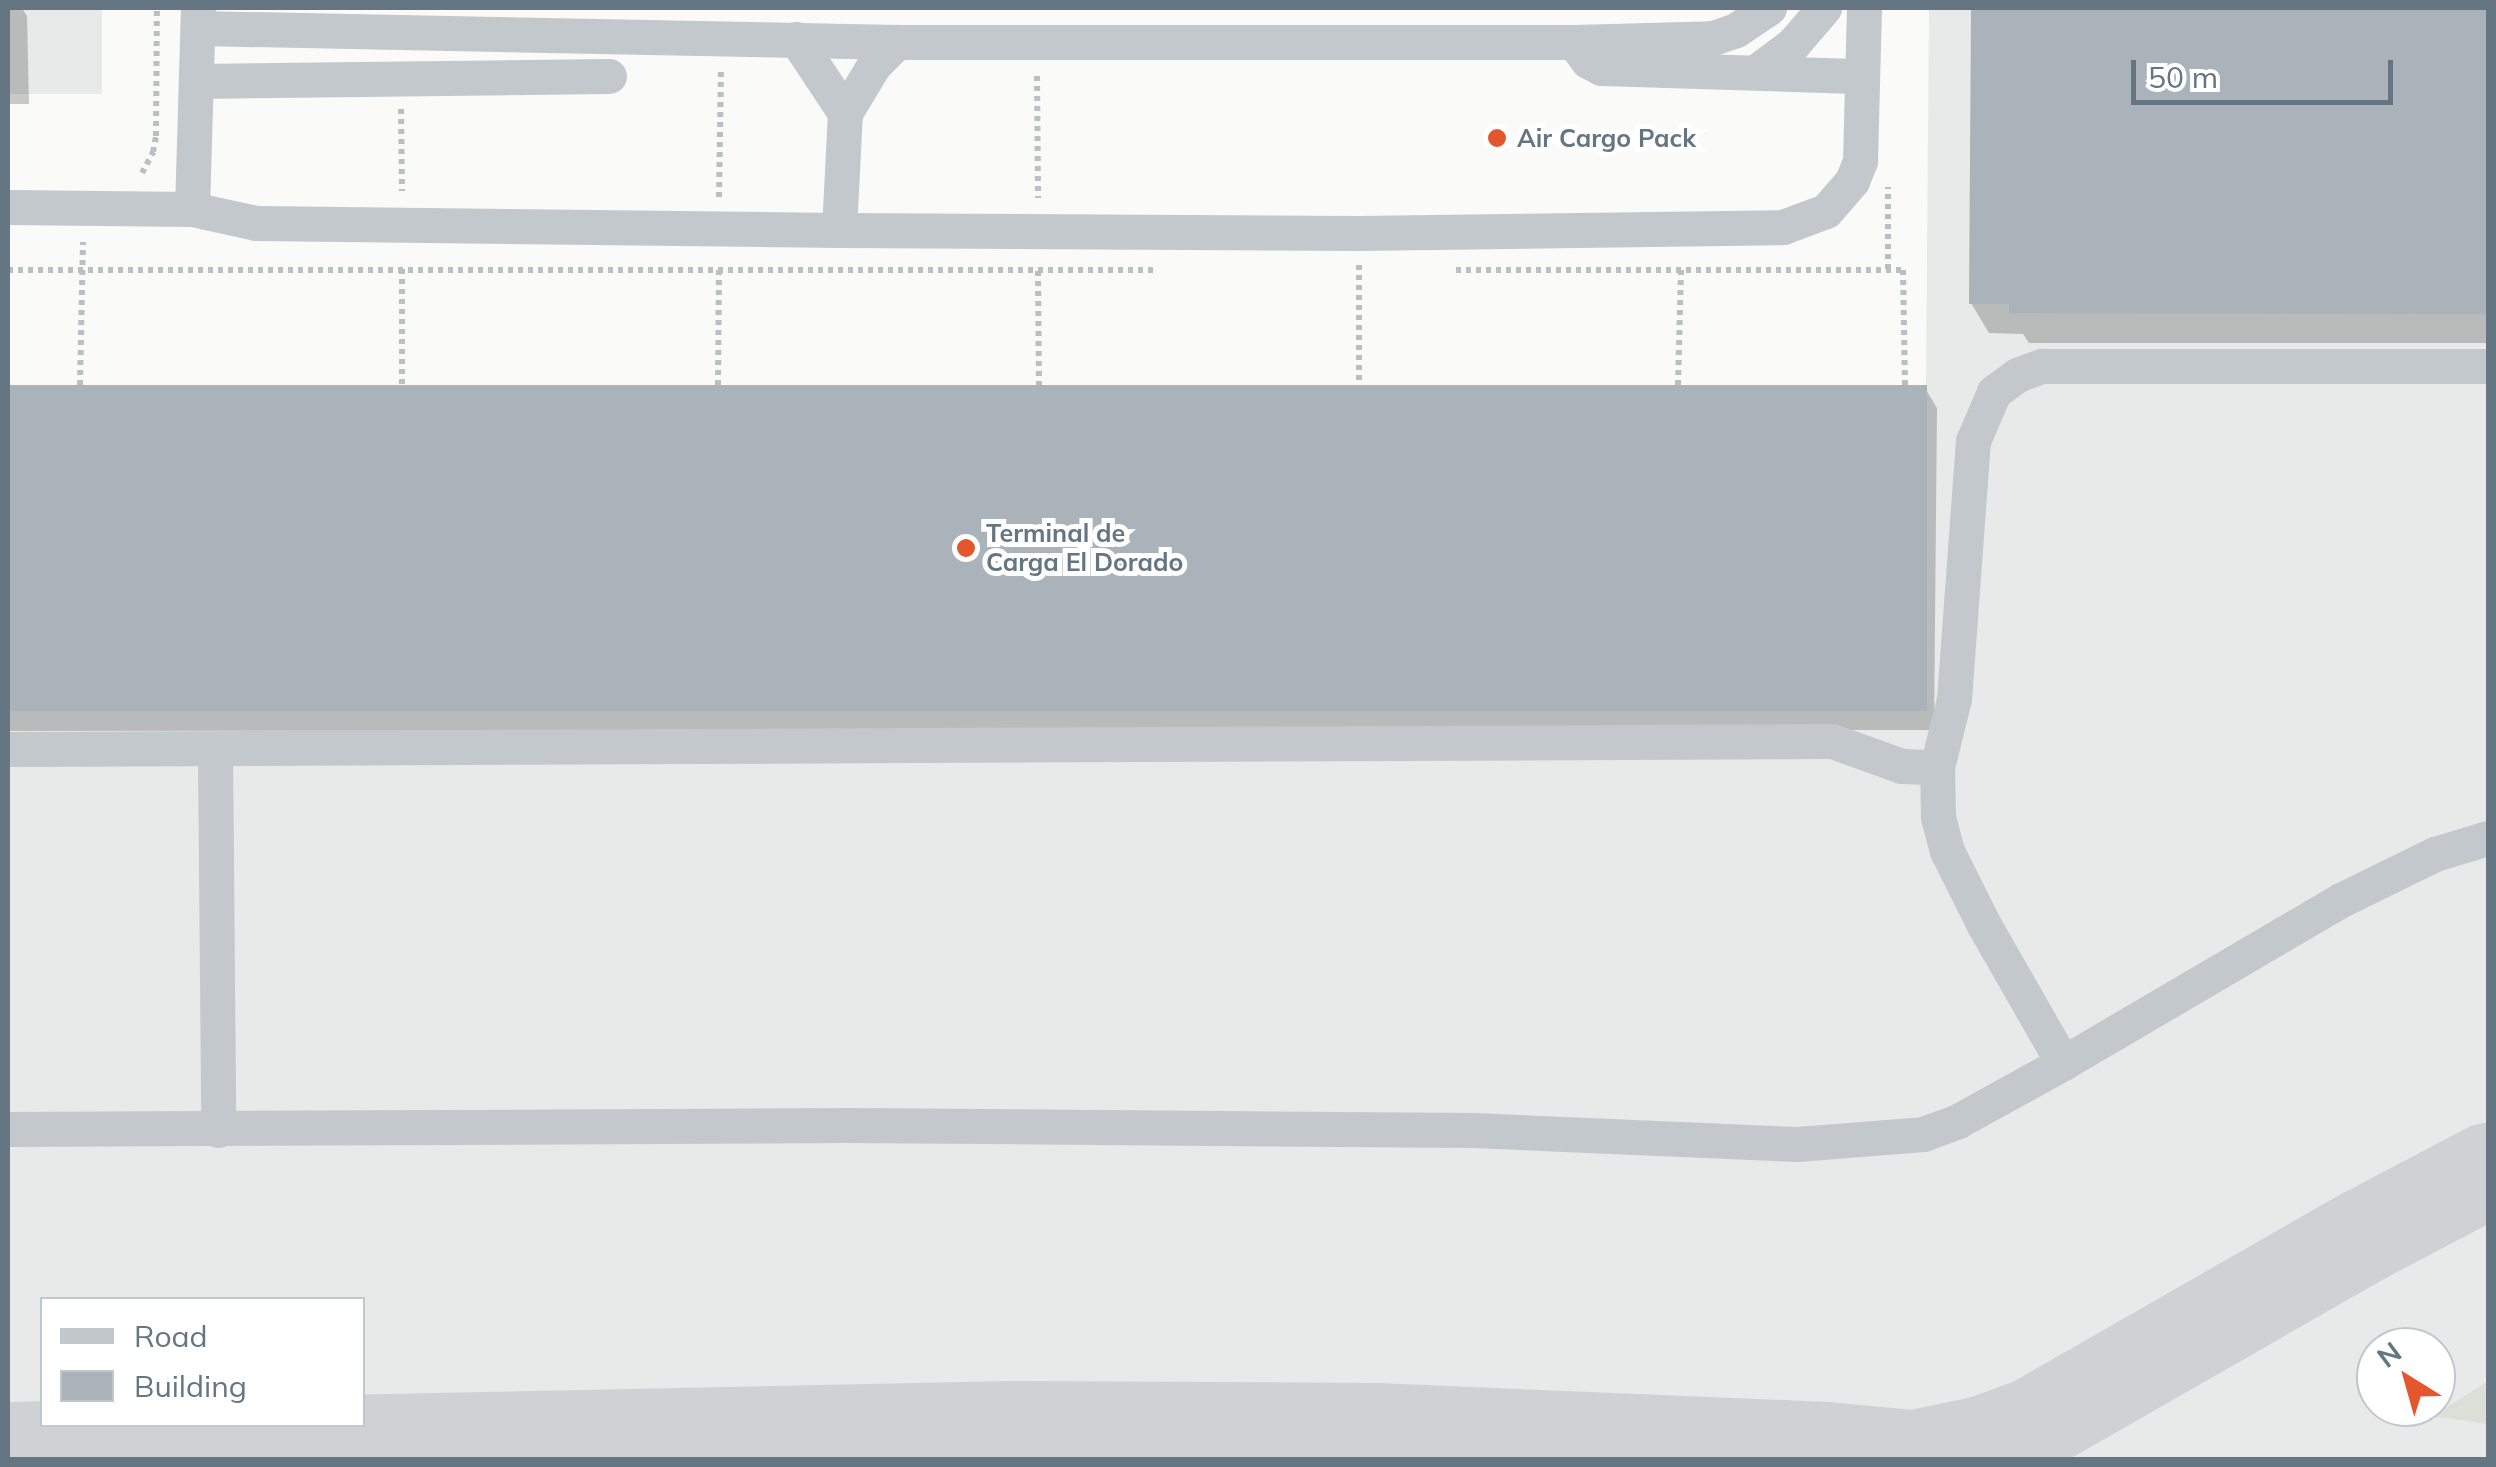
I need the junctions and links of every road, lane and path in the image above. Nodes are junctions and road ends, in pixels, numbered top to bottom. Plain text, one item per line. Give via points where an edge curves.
1 (1769, 8) edge
2 (1824, 8) edge
3 (1864, 8) edge
4 (198, 18) edge
5 (796, 39) junction
6 (897, 42) junction
7 (1574, 42) junction
8 (1757, 71) junction
9 (608, 76) dead end
10 (1862, 76) junction
11 (196, 80) junction
12 (846, 113) junction
13 (8, 208) edge
14 (192, 209) junction
15 (839, 230) junction
16 (1358, 233) junction
17 (8, 270) edge
18 (1170, 270) dead end
19 (1340, 270) dead end
20 (1359, 270) junction
21 (1378, 270) dead end
22 (1454, 270) dead end
23 (1681, 270) junction
24 (2488, 366) edge
25 (1360, 385) dead end
26 (1905, 385) dead end
27 (1678, 386) dead end
28 (8, 750) edge
29 (216, 750) junction
30 (1937, 767) junction
31 (2488, 838) edge
32 (2062, 1062) junction
33 (8, 1129) edge
34 (218, 1130) junction

1 - 7 lane via 1714,38
2 - 8 lane
3 - 10 lane
4 - 5 lane
4 - 11 lane
5 - 6 lane
5 - 12 lane
6 - 7 lane
6 - 12 lane via 867,74
7 - 8 lane via 1601,68
8 - 10 lane
9 - 11 lane
10 - 16 lane via 1860,161 1826,211 1806,222
11 - 14 lane
12 - 15 lane
13 - 14 lane
14 - 15 lane via 256,223
15 - 16 lane
16 - 20 path
17 - 18 path
19 - 20 path
20 - 21 path
20 - 25 path
22 - 23 path
23 - 26 path via 1903,270
23 - 27 path
24 - 30 lane via 2064,365 2042,366 2005,384 1988,402 1972,441 1954,699
28 - 29 lane
29 - 30 lane via 1832,741 1902,766
29 - 34 lane
30 - 32 lane via 1947,851
31 - 32 lane via 2435,854 2341,900
32 - 34 lane via 1941,1130 1797,1144 1474,1130
33 - 34 lane

